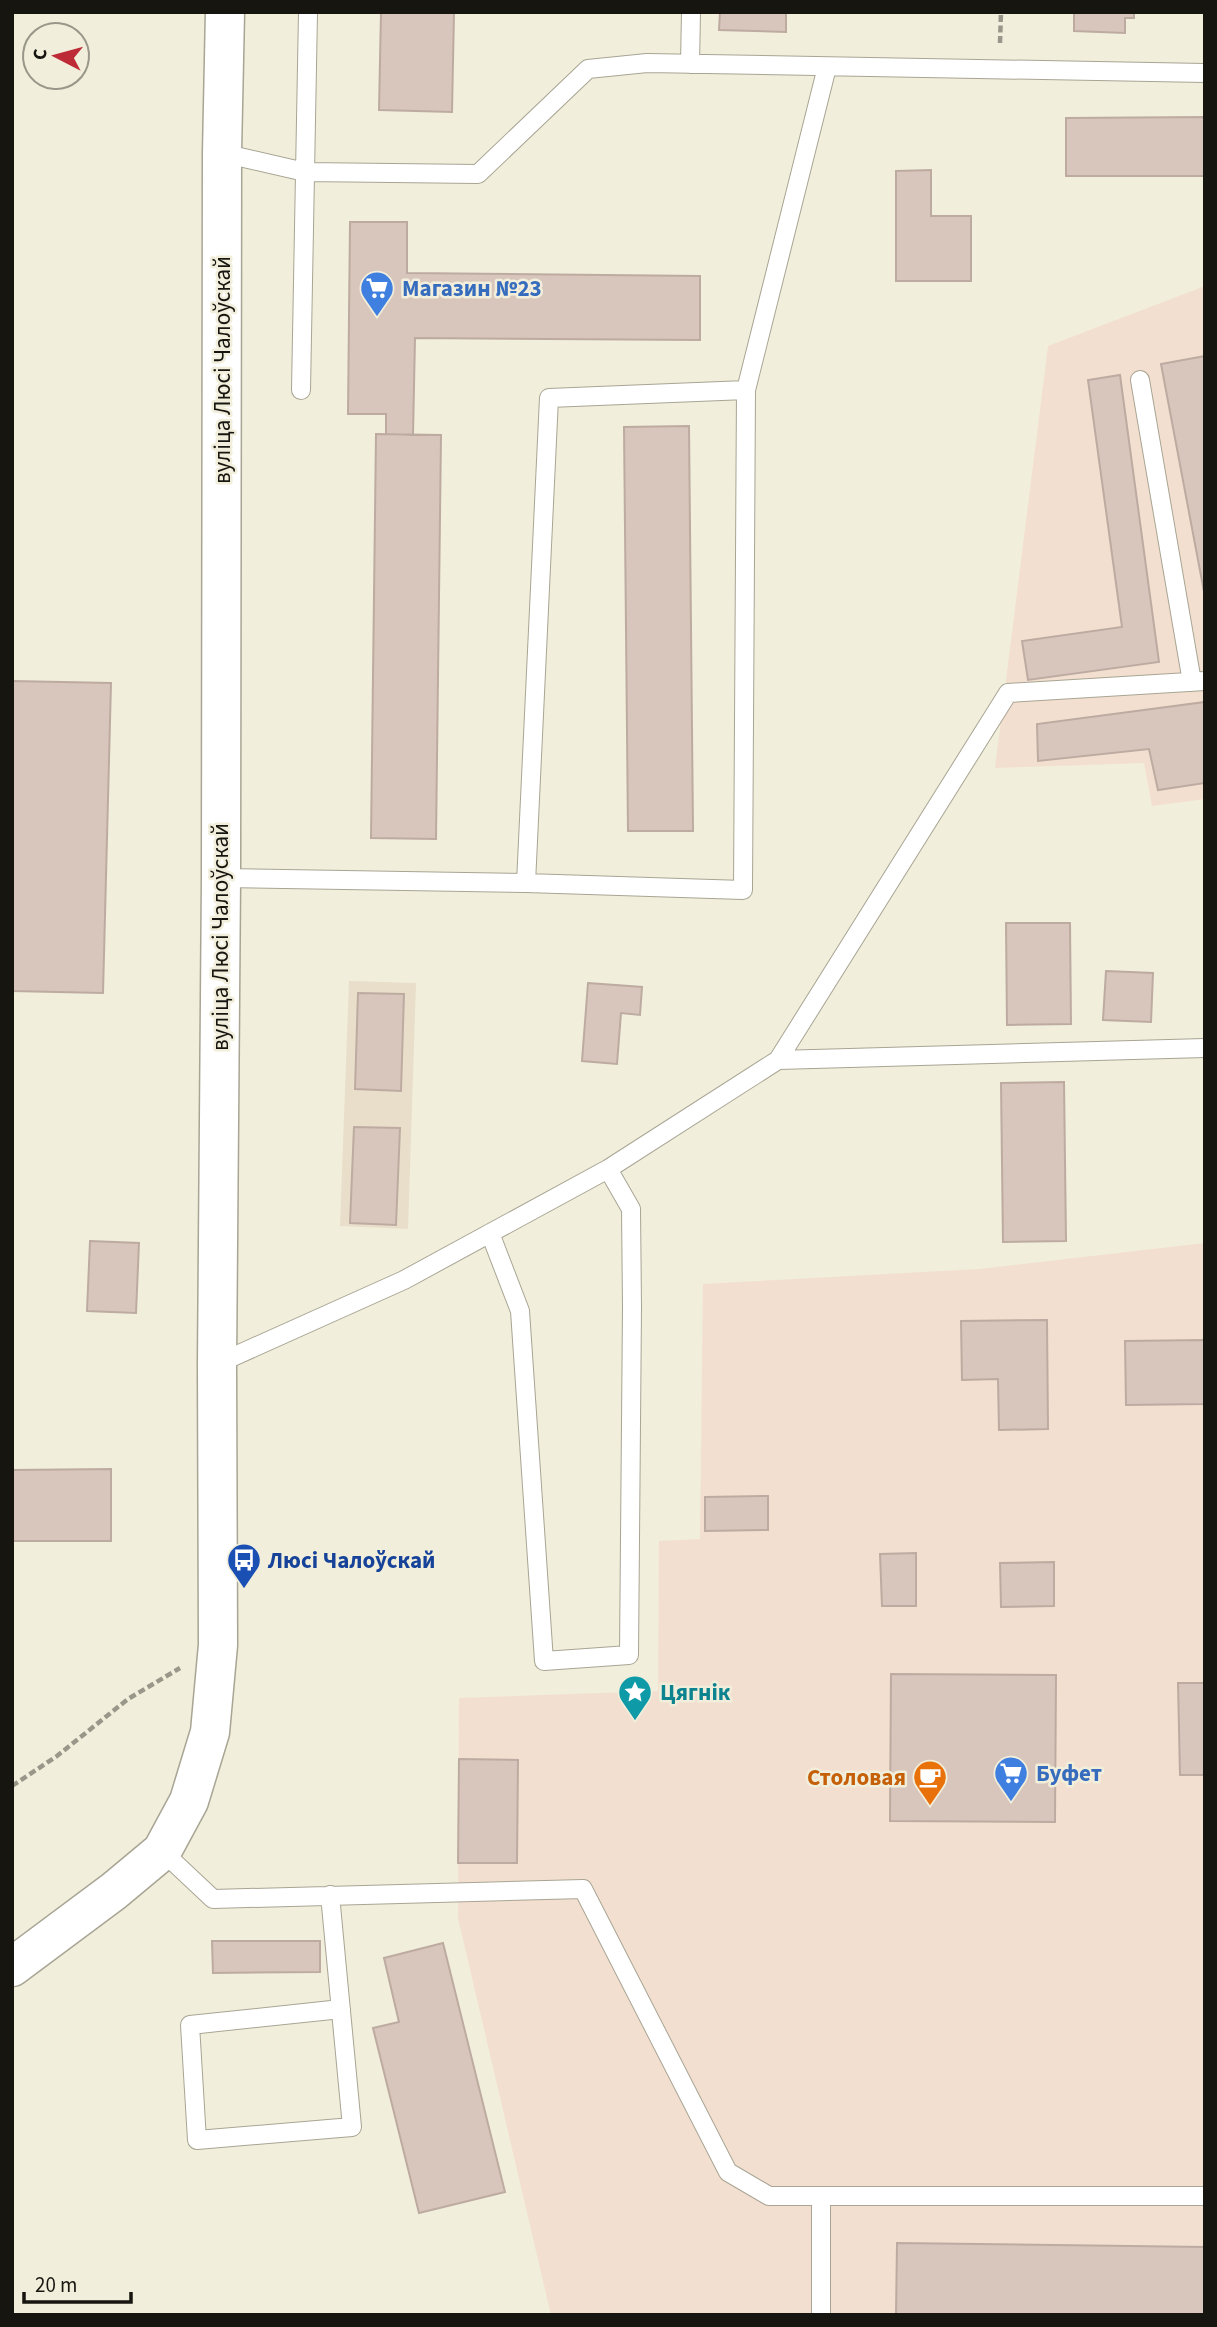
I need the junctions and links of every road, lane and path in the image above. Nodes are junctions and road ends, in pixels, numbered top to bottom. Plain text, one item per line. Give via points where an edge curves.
1 (225, 12) edge
2 (308, 12) edge
3 (691, 12) edge
4 (690, 64) junction
5 (827, 67) junction
6 (1205, 73) edge
7 (222, 153) junction
8 (305, 172) junction
9 (1140, 380) dead end
10 (301, 390) dead end
11 (746, 390) junction
12 (1198, 681) edge
13 (221, 878) junction
14 (526, 883) junction
15 (1205, 1048) edge
16 (778, 1060) junction
17 (608, 1169) junction
18 (490, 1233) junction
19 (217, 1364) junction
20 (218, 1645) junction
21 (12, 1786) edge
22 (162, 1851) junction
23 (330, 1895) junction
24 (12, 1967) edge
25 (341, 2009) junction
26 (821, 2196) junction
27 (1205, 2196) edge
28 (821, 2315) edge

1 - 7 street, вуліца Люсі Чалоўскай
2 - 8 lane
3 - 4 lane
4 - 5 lane
4 - 8 lane via 589,69 478,174
5 - 6 lane
5 - 11 lane
7 - 8 lane
7 - 13 street, вуліца Люсі Чалоўскай
8 - 10 lane
9 - 12 lane
11 - 14 lane via 549,398
11 - 14 lane via 743,890
12 - 16 lane via 1008,693
13 - 14 lane
13 - 19 street, вуліца Люсі Чалоўскай
15 - 16 lane
16 - 17 lane
17 - 18 lane
17 - 18 lane via 631,1209 629,1655 544,1661 520,1311
18 - 19 lane via 404,1280
19 - 20 street, вуліца Люсі Чалоўскай
20 - 21 path via 128,1699
20 - 22 street, вуліца Люсі Чалоўскай via 210,1732 189,1801
22 - 23 lane via 213,1899
22 - 24 street
23 - 25 lane
23 - 26 lane via 583,1889 728,2172 769,2196
25 - 25 lane via 352,2127 197,2140 190,2025
26 - 27 lane
26 - 28 lane

